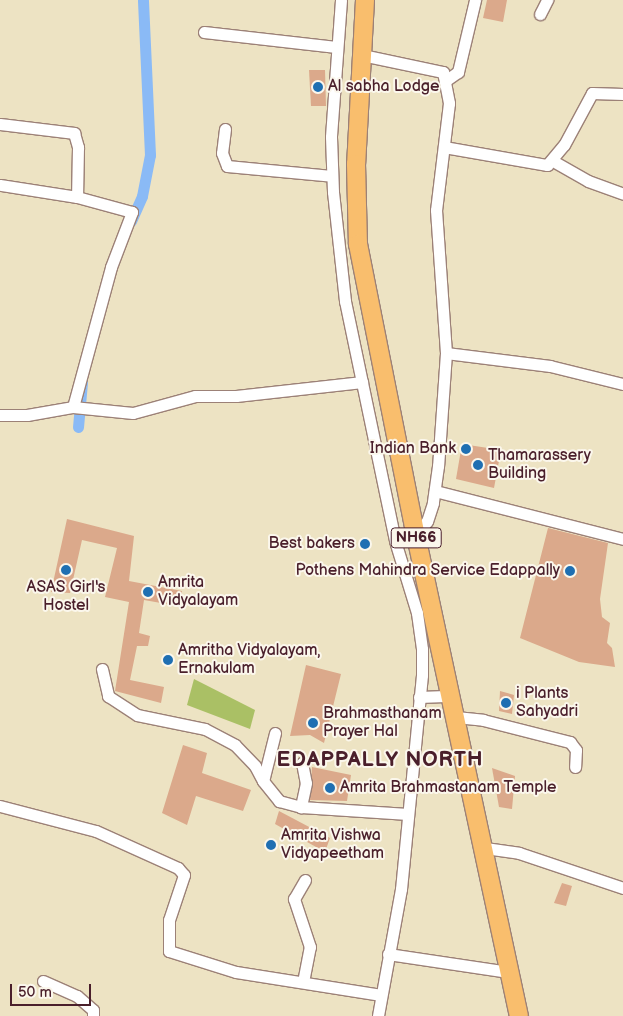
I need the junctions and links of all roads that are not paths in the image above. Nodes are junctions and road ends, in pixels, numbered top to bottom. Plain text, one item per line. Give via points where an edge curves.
1 (340, 0) edge
2 (365, 0) edge
3 (475, 0) edge
4 (547, 0) edge
5 (540, 14) dead end
6 (204, 32) dead end
7 (336, 47) junction
8 (362, 55) junction
9 (445, 81) junction
10 (623, 94) edge
11 (0, 124) edge
12 (225, 129) dead end
13 (444, 147) junction
14 (553, 161) junction
15 (332, 176) junction
16 (0, 185) edge
17 (623, 194) edge
18 (77, 197) junction
19 (446, 353) junction
20 (362, 382) junction
21 (623, 384) edge
22 (78, 408) junction
23 (0, 415) edge
24 (435, 491) junction
25 (416, 536) junction
26 (623, 539) edge
27 (425, 612) junction
28 (102, 669) dead end
29 (452, 696) junction
30 (420, 697) junction
31 (456, 717) junction
32 (275, 733) dead end
33 (302, 763) dead end
34 (575, 767) dead end
35 (263, 781) junction
36 (0, 806) edge
37 (301, 807) junction
38 (408, 814) junction
39 (484, 848) junction
40 (305, 880) dead end
41 (623, 888) edge
42 (388, 954) junction
43 (510, 972) junction
44 (43, 981) dead end
45 (303, 982) junction
46 (381, 995) junction
47 (93, 1016) edge
48 (378, 1016) edge
49 (519, 1016) edge

1 - 7 street
2 - 8 highway, NH66
3 - 9 street via 458,72
4 - 5 street
6 - 7 street
7 - 15 street
8 - 9 street via 433,68 443,72
8 - 25 highway, NH66 via 356,164 358,244
9 - 13 street via 449,104
10 - 14 street via 592,92
11 - 18 street via 74,134 78,147
12 - 15 street via 222,153 227,166
13 - 14 street via 537,165
13 - 19 street via 436,210
14 - 17 street via 588,181
15 - 20 street via 345,301
16 - 18 street
18 - 22 street via 132,212 111,267
19 - 21 street via 550,366
19 - 24 street
20 - 22 street via 236,396 196,396 133,413
20 - 27 street via 395,540
22 - 23 street via 27,416
24 - 25 street via 427,521
24 - 26 street
25 - 27 highway, NH66
27 - 29 highway, NH66
27 - 30 street
28 - 35 street via 108,696 136,715 205,729 235,745 255,766
29 - 30 street
29 - 31 highway, NH66
30 - 38 street
31 - 34 street via 483,720 570,742 576,750
31 - 39 highway, NH66
32 - 35 street
33 - 37 street via 306,783
35 - 37 street via 279,801
36 - 45 street via 96,831 178,868 184,875 168,920 169,951 204,965
37 - 38 street
38 - 42 street via 400,889
39 - 41 street via 519,853
39 - 43 highway, NH66
40 - 45 street via 294,899 310,948
42 - 43 street
42 - 46 street
43 - 49 highway, NH66
44 - 47 street via 77,996 94,1010
45 - 46 street
46 - 48 street

